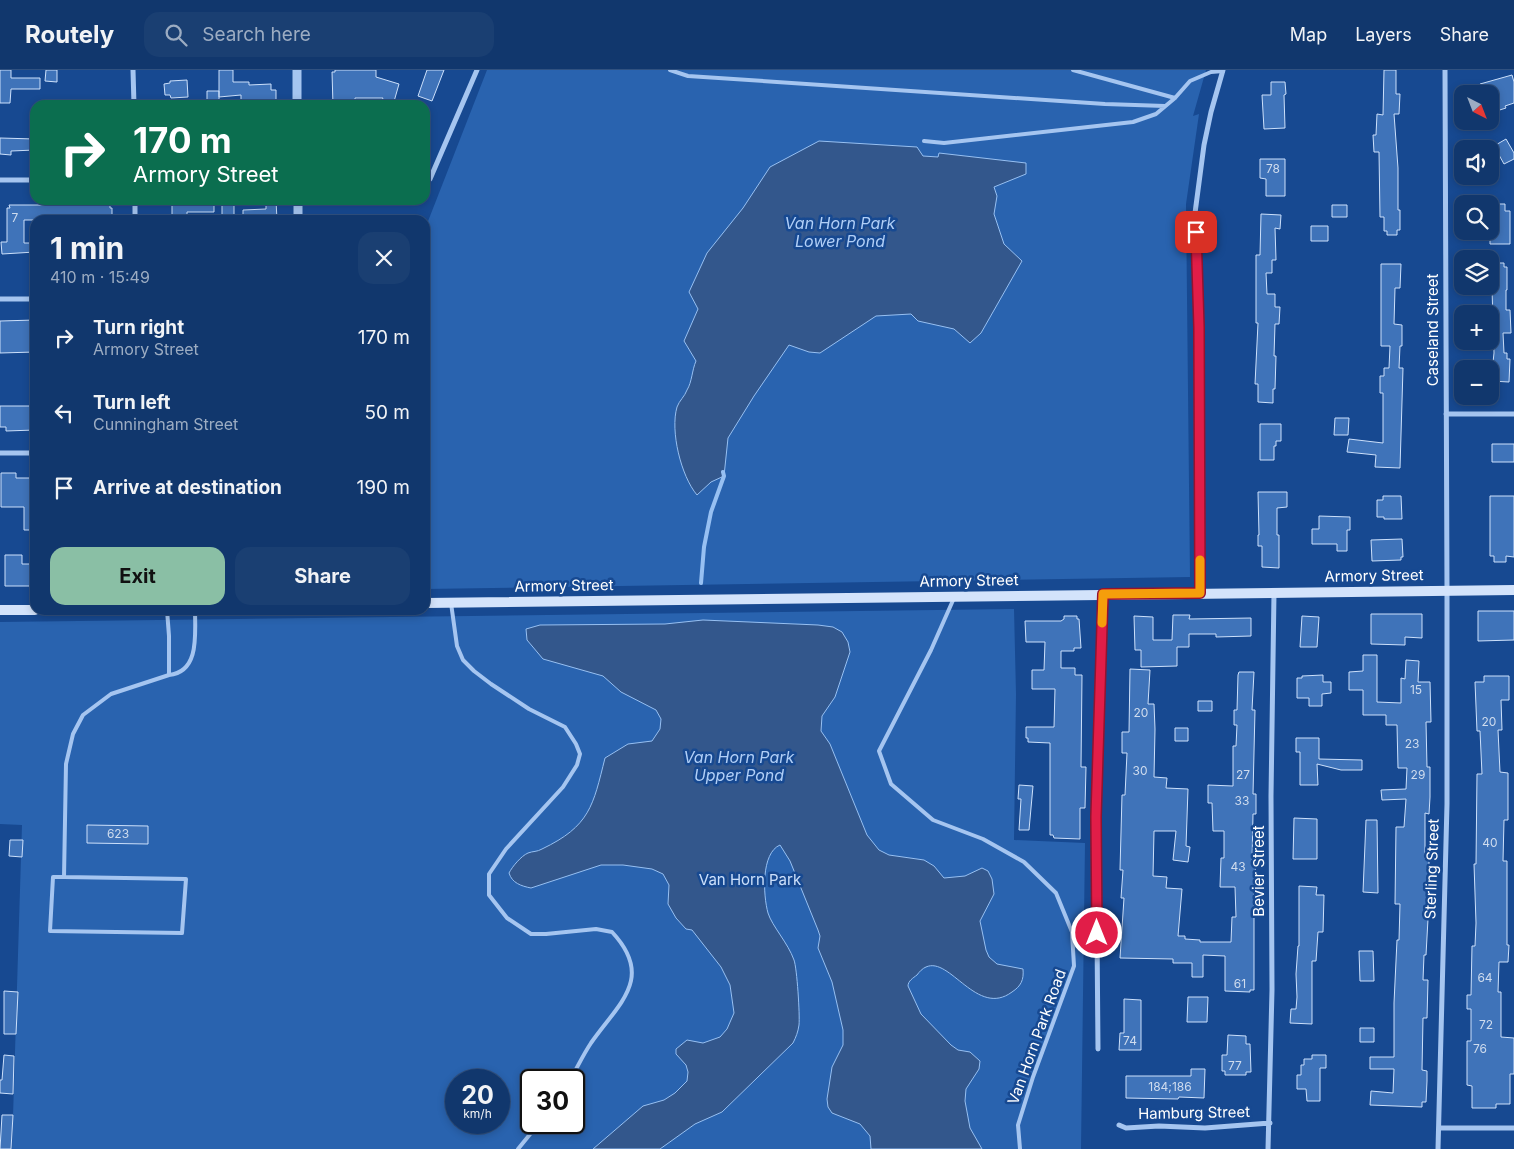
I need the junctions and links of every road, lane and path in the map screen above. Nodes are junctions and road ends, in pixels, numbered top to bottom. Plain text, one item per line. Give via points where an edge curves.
1 (133, 70) edge
2 (297, 70) edge
3 (477, 70) edge
4 (670, 70) edge
5 (1073, 70) edge
6 (1223, 70) edge
7 (1445, 70) edge
8 (1175, 98) junction
9 (134, 100) edge
10 (297, 100) edge
11 (1165, 106) junction
12 (924, 141) dead end
13 (0, 180) edge
14 (30, 180) edge
15 (430, 180) edge
16 (30, 298) edge
17 (0, 299) edge
18 (1446, 414) junction
19 (1514, 414) edge
20 (0, 453) edge
21 (30, 453) edge
22 (1448, 590) junction
23 (1514, 590) edge
24 (1274, 592) junction
25 (1200, 593) junction
26 (1103, 594) junction
27 (955, 596) junction
28 (430, 603) edge
29 (451, 603) junction
30 (0, 610) edge
31 (30, 610) edge
32 (168, 615) edge
33 (195, 615) edge
34 (169, 675) junction
35 (64, 877) junction
36 (1098, 1050) dead end
37 (576, 1069) edge
38 (1270, 1124) junction
39 (1119, 1125) dead end
40 (1439, 1128) junction
41 (1514, 1128) edge
42 (530, 1134) edge
43 (518, 1149) edge
44 (1020, 1149) edge
45 (1268, 1149) edge
46 (1438, 1149) edge

1 - 9 street
2 - 10 street
3 - 15 street
4 - 11 lane via 688,76
5 - 8 lane
6 - 8 lane via 1190,81
6 - 25 street via 1204,145 1196,213
7 - 18 street, Caseland Street
8 - 11 lane
11 - 12 lane via 1156,114 1133,122 944,143
13 - 14 street
16 - 17 street
18 - 19 street
18 - 22 street, Caseland Street
20 - 21 street
22 - 23 main road, Armory Street
22 - 24 main road, Armory Street
22 - 40 street, Sterling Street via 1447,804
24 - 25 main road, Armory Street
24 - 38 street, Bevier Street
25 - 26 main road, Armory Street
26 - 27 main road, Armory Street
26 - 36 street via 1096,817
27 - 29 main road, Armory Street
27 - 44 lane, Van Horn Park Road via 879,751 891,784 933,820 983,839 1024,862 1056,893 1072,932 1074,966 1032,1076 1018,1125
28 - 29 main road, Armory Street
29 - 37 lane via 463,660 491,684 565,728 580,754 564,787 506,849 489,874 489,895 507,918 531,934 596,928 612,932 629,954 633,974 627,993
30 - 31 main road
32 - 34 lane
33 - 34 lane via 196,645 190,661 177,674
34 - 35 lane via 111,694 83,715 72,734 66,764
35 - 35 lane via 53,877 50,931 182,933 186,879
38 - 39 street, Hamburg Street via 1205,1128 1126,1128
38 - 45 street, Bevier Street
40 - 41 street
40 - 46 street, Sterling Street
42 - 43 lane

